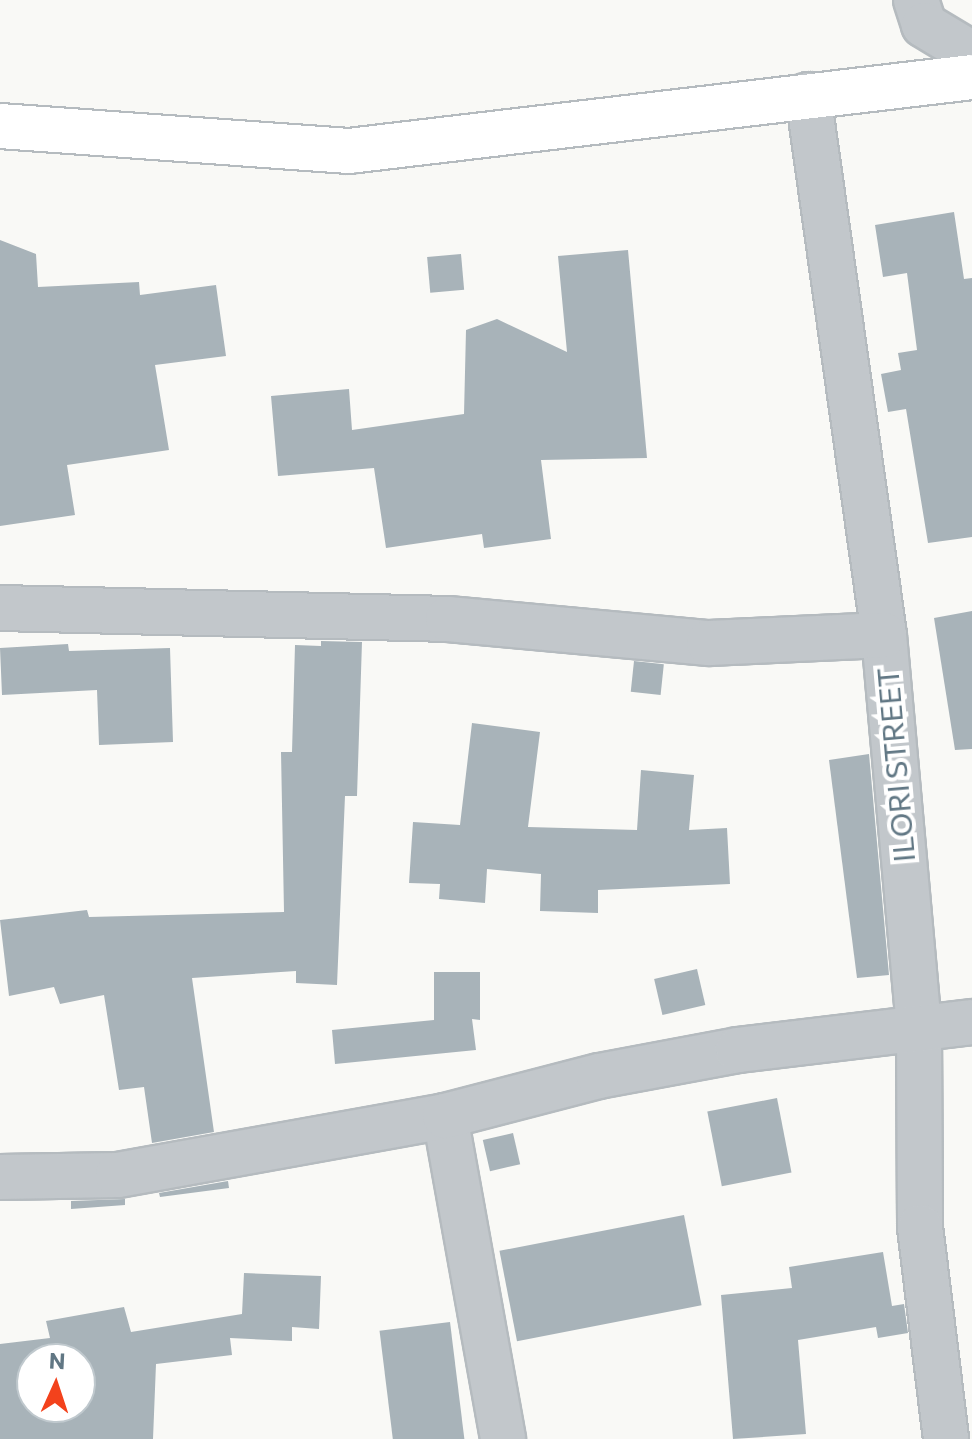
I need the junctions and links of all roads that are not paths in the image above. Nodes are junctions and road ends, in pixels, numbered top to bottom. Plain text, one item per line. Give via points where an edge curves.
1 (916, 0) edge
2 (972, 54) edge
3 (972, 77) edge
4 (808, 95) junction
5 (0, 126) edge
6 (0, 608) edge
7 (884, 635) junction
8 (972, 1022) edge
9 (919, 1030) junction
10 (445, 1116) junction
11 (0, 1177) edge
12 (503, 1439) edge
13 (946, 1439) edge

1 - 2 street via 924,25
3 - 4 main road
4 - 5 main road via 531,133 349,151
4 - 7 street, ILORI STREET
6 - 7 street via 448,619 709,643
7 - 9 street, ILORI STREET
8 - 9 street
9 - 10 street via 676,1062
9 - 13 street, ILORI STREET via 920,1227
10 - 11 street via 118,1175
10 - 12 street

